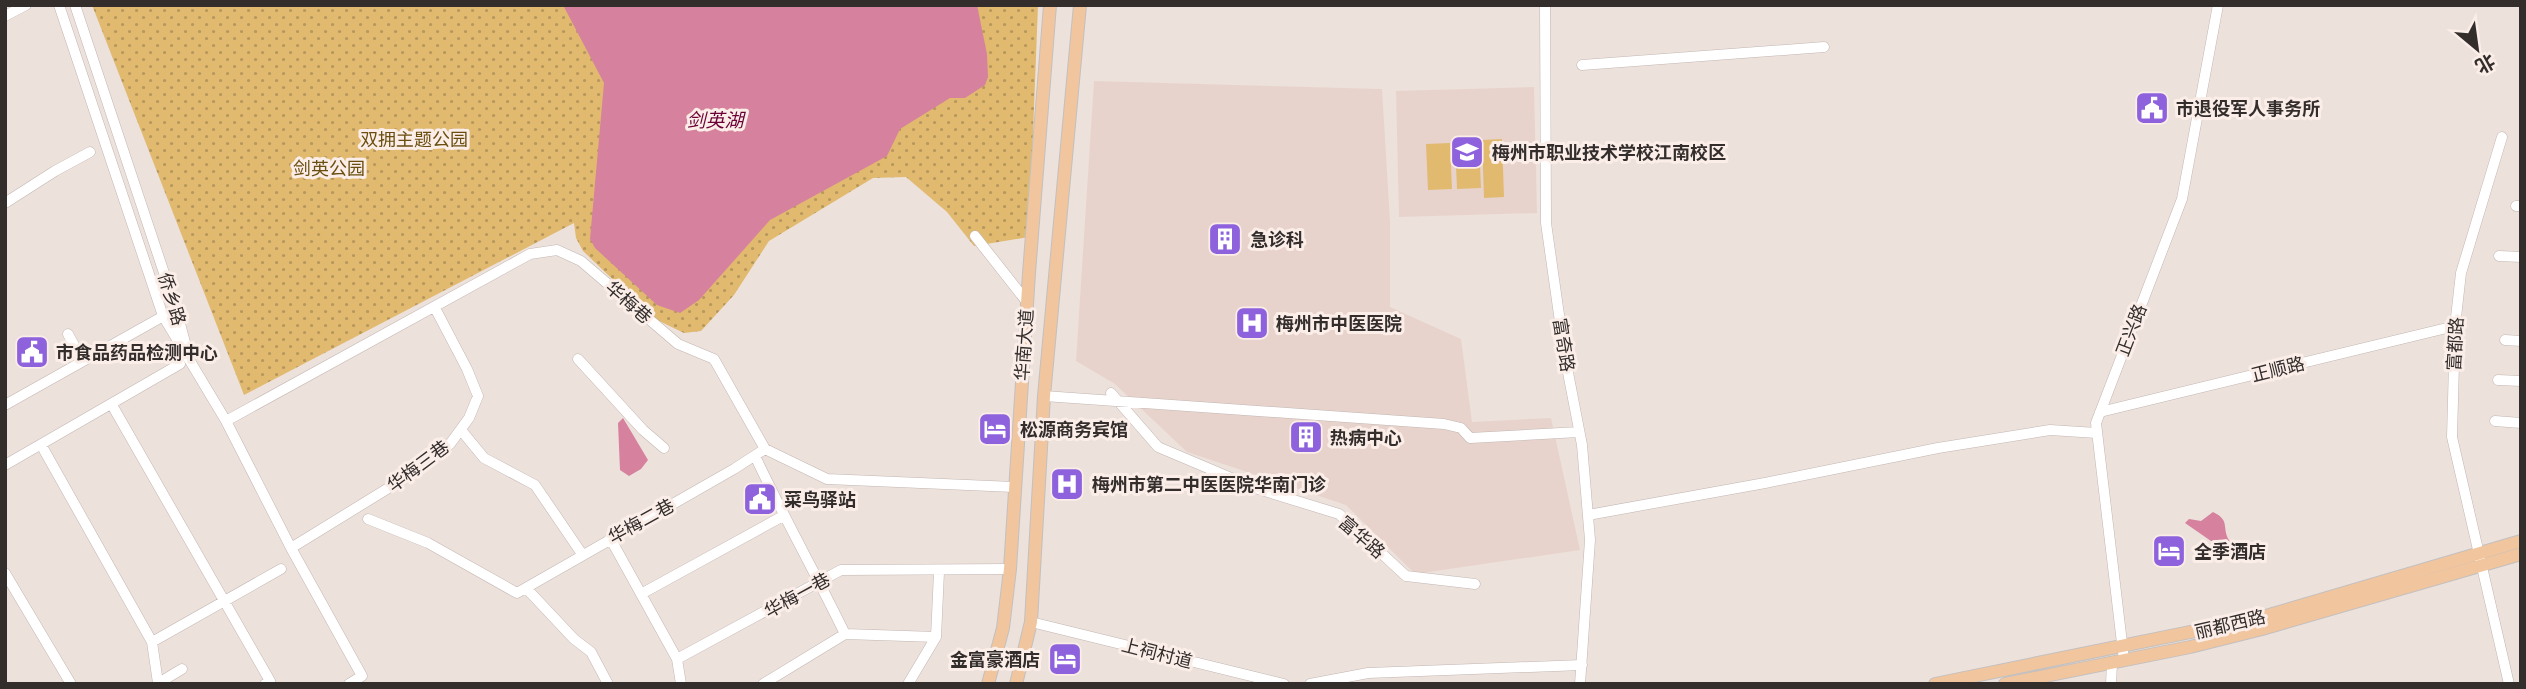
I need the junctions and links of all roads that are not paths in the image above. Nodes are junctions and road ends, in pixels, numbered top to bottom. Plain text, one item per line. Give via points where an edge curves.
1 (26, 5) edge
2 (59, 5) edge
3 (75, 5) edge
4 (1050, 5) edge
5 (1080, 5) edge
6 (1545, 5) edge
7 (2218, 5) edge
8 (5, 16) edge
9 (1824, 47) dead end
10 (1582, 65) dead end
11 (2502, 137) dead end
12 (90, 152) dead end
13 (5, 203) edge
14 (975, 236) dead end
15 (2499, 256) dead end
16 (2521, 257) edge
17 (1027, 302) junction
18 (435, 308) junction
19 (176, 309) junction
20 (163, 316) junction
21 (2455, 326) junction
22 (1051, 329) junction
23 (1026, 330) junction
24 (68, 334) dead end
25 (2505, 340) dead end
26 (2521, 341) edge
27 (80, 358) dead end
28 (578, 359) dead end
29 (184, 361) junction
30 (2498, 380) dead end
31 (2521, 381) edge
32 (1111, 393) dead end
33 (1044, 396) junction
34 (5, 405) edge
35 (112, 405) junction
36 (2100, 412) junction
37 (226, 421) junction
38 (2495, 421) dead end
39 (2521, 422) edge
40 (461, 430) junction
41 (1579, 432) junction
42 (2097, 433) junction
43 (664, 448) dead end
44 (765, 449) junction
45 (44, 450) dead end
46 (755, 456) junction
47 (5, 465) edge
48 (1014, 488) junction
49 (1588, 515) junction
50 (783, 516) junction
51 (368, 519) dead end
52 (610, 538) junction
53 (2521, 541) edge
54 (291, 548) junction
55 (582, 554) junction
56 (2521, 554) edge
57 (2481, 559) junction
58 (281, 569) dead end
59 (1010, 569) junction
60 (939, 572) dead end
61 (5, 573) edge
62 (820, 583) junction
63 (1475, 584) dead end
64 (521, 590) junction
65 (640, 594) junction
66 (226, 602) junction
67 (1031, 622) junction
68 (845, 634) junction
69 (936, 637) junction
70 (152, 642) junction
71 (2120, 656) junction
72 (677, 659) junction
73 (1582, 665) junction
74 (182, 669) dead end
75 (71, 684) edge
76 (157, 684) edge
77 (265, 684) edge
78 (349, 684) edge
79 (608, 684) edge
80 (681, 684) edge
81 (763, 684) edge
82 (908, 684) edge
83 (988, 684) edge
84 (1016, 684) edge
85 (1284, 684) edge
86 (1310, 684) edge
87 (1580, 684) edge
88 (1935, 684) edge
89 (2004, 684) edge
90 (2111, 684) edge
91 (2509, 684) edge

1 - 8 street
2 - 20 street, 侨乡路
3 - 19 street, 侨乡路
4 - 17 main road, 华南大道
5 - 22 main road, 华南大道
6 - 41 street, 富奇路 via 1546,223
7 - 36 street, 正兴路 via 2182,199
9 - 10 street
11 - 21 street, 富都路 via 2461,273
12 - 13 street
14 - 17 street
15 - 16 street
17 - 23 main road, 华南大道
18 - 37 street, 华梅巷
18 - 40 street, 华梅三巷 via 478,397
18 - 44 street, 华梅巷 via 530,254 557,250 581,261 678,344 714,359
19 - 20 street
19 - 29 street, 侨乡路
20 - 29 street, 侨乡路
20 - 34 street
21 - 36 street, 正顺路
21 - 57 street, 富都路 via 2452,437
22 - 23 main road
22 - 33 main road, 华南大道
23 - 48 main road, 华南大道
24 - 27 street
25 - 26 street
28 - 43 street
29 - 35 street
29 - 37 street
30 - 31 street
32 - 63 street, 富华路 via 1157,446 1255,488 1339,514 1406,576
33 - 41 street via 1444,424 1461,428 1470,438
33 - 67 main road, 华南大道
35 - 47 street
35 - 66 street
36 - 42 street, 正兴路
37 - 54 street
38 - 39 street
40 - 54 street, 华梅三巷 via 408,476
40 - 55 street via 484,458 535,485
41 - 49 street, 富奇路
42 - 49 street via 2050,430 1938,448
42 - 71 street, 正兴路
44 - 46 street, 华梅二巷
44 - 48 street via 827,479
45 - 70 street
46 - 50 street
46 - 52 street, 华梅二巷
48 - 59 main road, 华南大道
49 - 73 street, 富奇路
50 - 62 street
50 - 65 street
51 - 64 street
52 - 55 street, 华梅二巷
52 - 65 street
53 - 57 main road, 丽都西路
54 - 78 street via 362,676
55 - 64 street, 华梅二巷
56 - 57 main road, 丽都西路
57 - 71 main road, 丽都西路
57 - 91 street, 富都路
58 - 66 street
59 - 62 street, 华梅一巷 via 841,570
59 - 83 main road, 华南大道 via 1003,628
60 - 69 street
61 - 75 street
62 - 68 street
62 - 72 street, 华梅一巷
64 - 79 street via 592,652
65 - 72 street
66 - 70 street
66 - 77 street via 270,681
67 - 84 main road, 华南大道
67 - 85 street, 上祠村道
68 - 69 street
68 - 81 street
69 - 82 street
70 - 76 street
71 - 88 main road, 丽都西路
71 - 89 main road, 丽都西路
71 - 90 street, 正兴路
72 - 80 street
73 - 86 street via 1368,673
73 - 87 street, 富奇路
74 - 76 street

